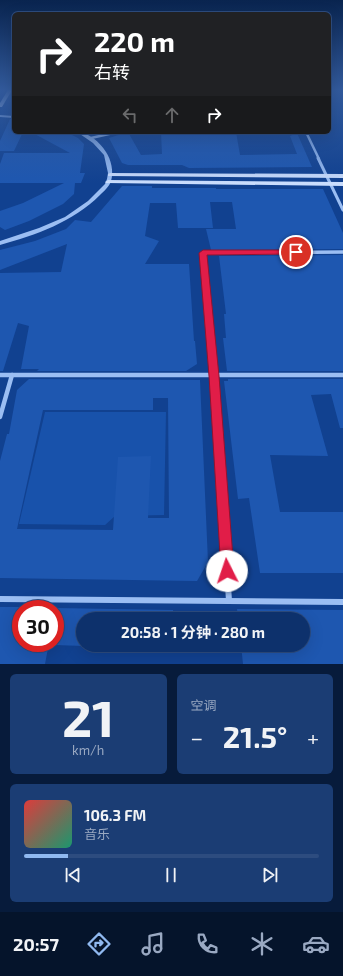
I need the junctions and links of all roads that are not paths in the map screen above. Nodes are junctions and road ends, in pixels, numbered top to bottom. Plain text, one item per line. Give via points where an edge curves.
1 (83, 134) edge
2 (109, 134) edge
3 (307, 134) edge
4 (91, 138) junction
5 (110, 175) junction
6 (328, 176) junction
7 (343, 176) edge
8 (108, 182) junction
9 (331, 184) junction
10 (343, 184) edge
11 (343, 210) edge
12 (0, 243) edge
13 (343, 252) edge
14 (0, 375) edge
15 (12, 375) junction
16 (343, 375) edge
17 (214, 376) junction
18 (0, 417) edge
19 (0, 599) edge
20 (230, 601) junction
21 (343, 602) edge

1 - 4 street
2 - 4 street
3 - 6 street
4 - 5 street via 103,149 109,162
5 - 6 main road
5 - 8 street
6 - 7 main road
6 - 9 street
8 - 9 main road
8 - 12 street via 94,198 70,217 35,233
9 - 10 main road
9 - 11 street
13 - 17 street via 203,253
14 - 15 street
15 - 17 street
15 - 18 street
16 - 17 street
17 - 20 street
19 - 20 street
20 - 21 street

